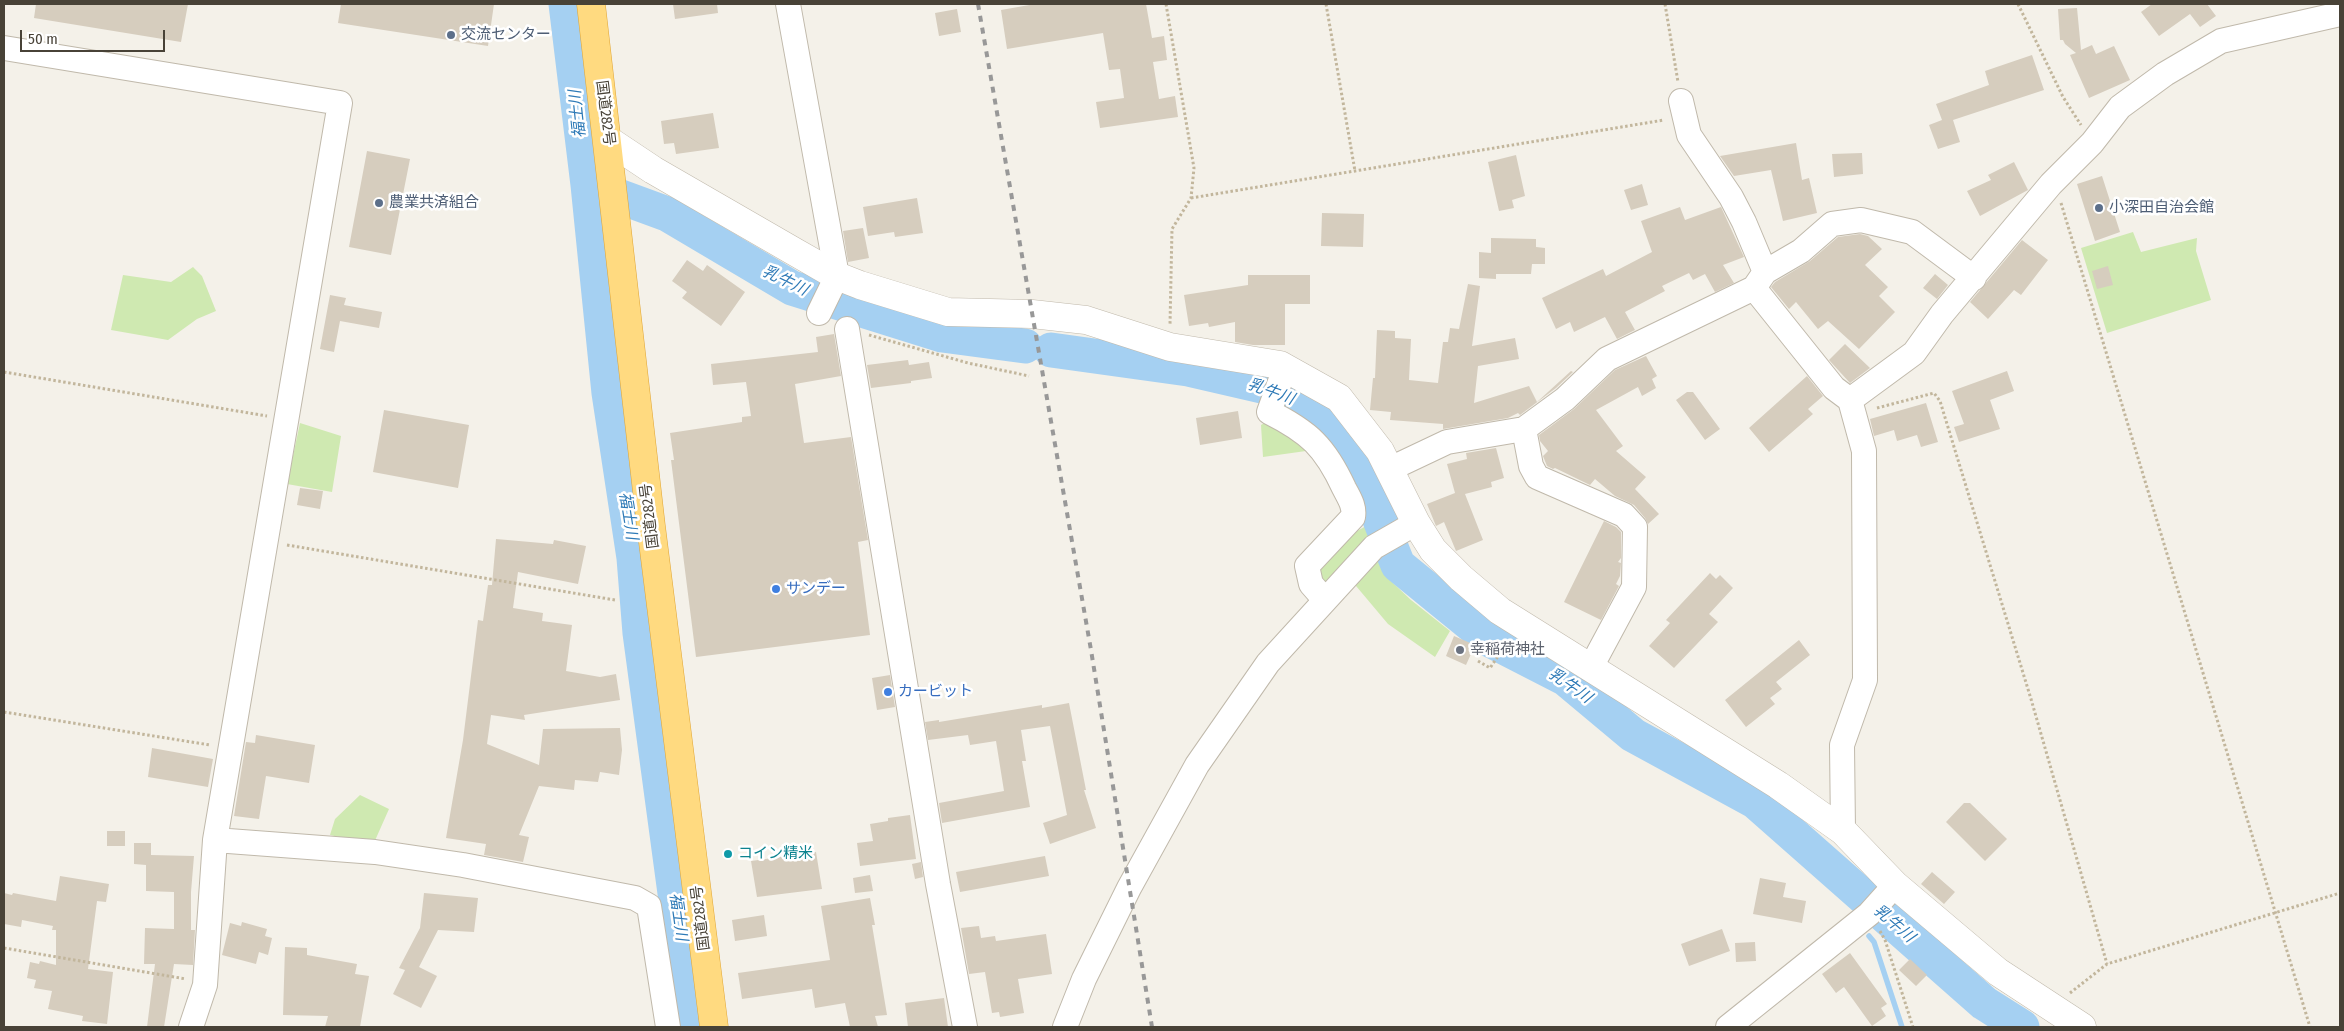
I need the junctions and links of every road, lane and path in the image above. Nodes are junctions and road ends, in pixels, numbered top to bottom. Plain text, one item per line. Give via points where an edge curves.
1 (591, 4) edge
2 (788, 4) edge
3 (1166, 4) edge
4 (1326, 4) edge
5 (1665, 4) edge
6 (2018, 4) edge
7 (2340, 14) edge
8 (4, 48) edge
9 (1683, 109) junction
10 (2092, 142) junction
11 (609, 150) junction
12 (1355, 171) junction
13 (2054, 181) junction
14 (1191, 198) junction
15 (1974, 278) junction
16 (834, 280) junction
17 (1759, 280) junction
18 (819, 313) dead end
19 (847, 329) joint
20 (1170, 347) junction
21 (1285, 368) junction
22 (4, 372) edge
23 (1029, 376) dead end
24 (1852, 407) junction
25 (287, 419) junction
26 (1524, 429) junction
27 (1390, 469) junction
28 (1416, 523) junction
29 (266, 541) junction
30 (615, 600) dead end
31 (1325, 600) junction
32 (1508, 642) dead end
33 (1478, 661) dead end
34 (1590, 668) junction
35 (4, 712) edge
36 (231, 748) junction
37 (1843, 831) junction
38 (215, 840) junction
39 (1895, 885) junction
40 (2340, 893) edge
41 (2276, 913) junction
42 (1869, 914) junction
43 (4, 948) edge
44 (2107, 964) junction
45 (205, 985) junction
46 (2052, 1007) junction
47 (191, 1027) edge
48 (668, 1027) edge
49 (714, 1027) edge
50 (965, 1027) edge
51 (1065, 1027) edge
52 (1728, 1027) edge
53 (1914, 1027) edge
54 (2082, 1027) edge
55 (2310, 1027) edge

1 - 11 highway, 国道282号
2 - 16 street
3 - 14 path via 1194,168
4 - 12 path
5 - 9 path
6 - 10 path via 2063,98
7 - 10 street via 2221,41 2172,70 2120,107
8 - 25 street via 340,103
9 - 12 path
9 - 17 street via 1689,135 1744,222
10 - 13 street
11 - 16 street via 653,170
11 - 49 highway, 国道282号 via 651,526
12 - 14 path
13 - 15 street
13 - 41 path
14 - 20 path via 1172,228
15 - 17 street via 1912,232 1861,220 1832,224 1801,251
15 - 24 street via 1914,353
16 - 18 street
16 - 20 street via 948,312 1032,314 1086,320
17 - 24 street via 1834,388
17 - 26 street via 1607,358 1566,399
19 - 23 path via 968,363
19 - 50 street via 938,884
20 - 21 street
21 - 27 street via 1339,398
21 - 31 street via 1269,412 1298,427 1317,444 1336,470 1354,509 1354,517 1307,566 1310,584
22 - 25 path
24 - 37 street via 1864,451 1865,680 1842,745
24 - 44 path via 1934,393 1940,401
25 - 29 street
26 - 27 street via 1448,442
26 - 34 street via 1531,466 1537,477 1624,515 1634,527 1634,587
27 - 28 street
28 - 31 street via 1374,548
28 - 34 street via 1433,550 1500,611
29 - 30 path
29 - 36 street
31 - 51 street via 1268,663 1197,765 1129,888 1084,979
32 - 33 path via 1490,668
34 - 37 street via 1778,785
35 - 36 path
36 - 38 street
37 - 39 street
38 - 45 street
38 - 48 street via 375,852 463,865 635,898 649,906
39 - 42 street
39 - 46 street via 1998,972
40 - 41 path
41 - 44 path
41 - 55 path
42 - 52 street
42 - 53 path via 1885,940
43 - 45 path via 180,977
44 - 46 path
45 - 47 street
46 - 54 street

